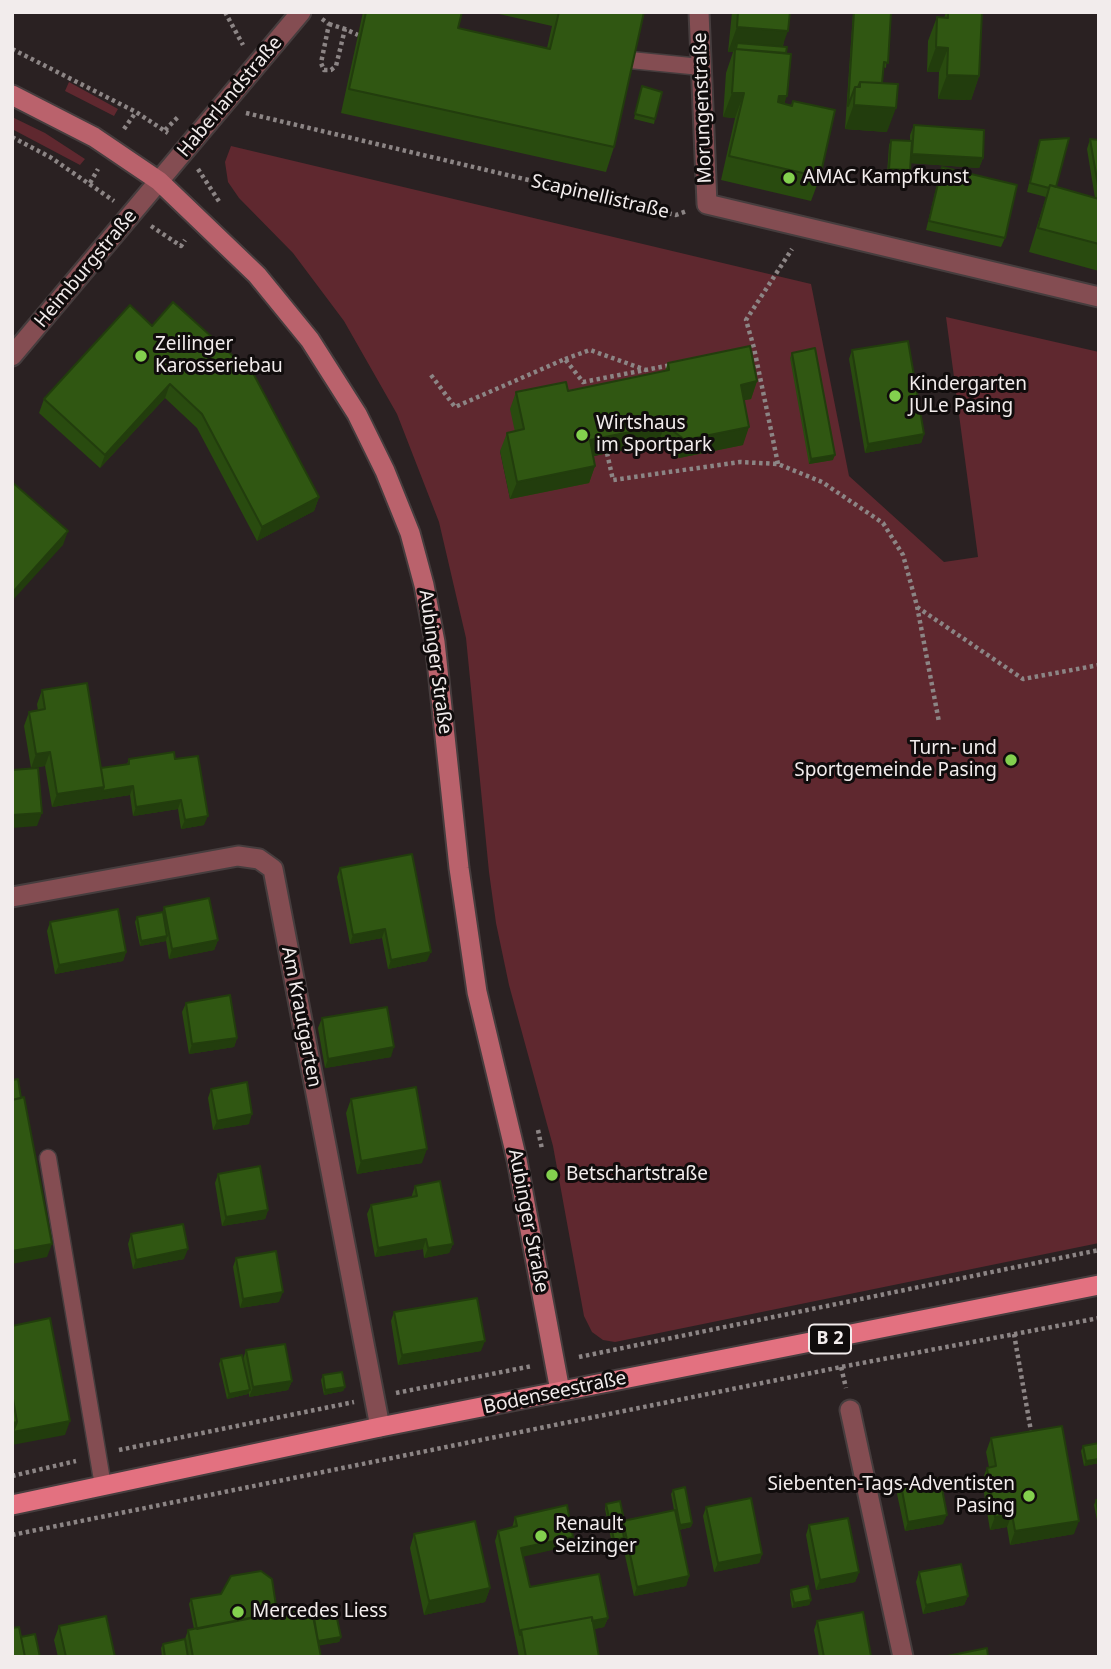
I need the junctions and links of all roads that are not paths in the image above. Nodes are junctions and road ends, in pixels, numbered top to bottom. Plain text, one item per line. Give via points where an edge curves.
1 (301, 12) edge
2 (699, 12) edge
3 (630, 60) edge
4 (701, 67) junction
5 (12, 95) edge
6 (159, 181) junction
7 (1099, 297) edge
8 (12, 356) edge
9 (12, 897) edge
10 (48, 1158) dead end
11 (1099, 1285) edge
12 (560, 1391) junction
13 (850, 1410) dead end
14 (380, 1427) junction
15 (103, 1486) junction
16 (12, 1505) edge
17 (903, 1657) edge

1 - 6 street, Haberlandstraße
2 - 4 street, Morungenstraße
3 - 4 lane
4 - 7 street, Morungenstraße via 707,204
5 - 6 main road, Aubinger Straße via 94,137
6 - 8 street, Heimburgstraße
6 - 12 main road, Aubinger Straße via 257,275 310,340 358,414 410,533 435,642 477,992 517,1160
9 - 14 street, Am Krautgarten via 238,856 259,859 273,869
10 - 15 lane
11 - 12 main road, Bodenseestraße / B 2
12 - 14 main road, Bodenseestraße / B 2
13 - 17 street
14 - 15 main road, Bodenseestraße / B 2
15 - 16 main road, Bodenseestraße / B 2

